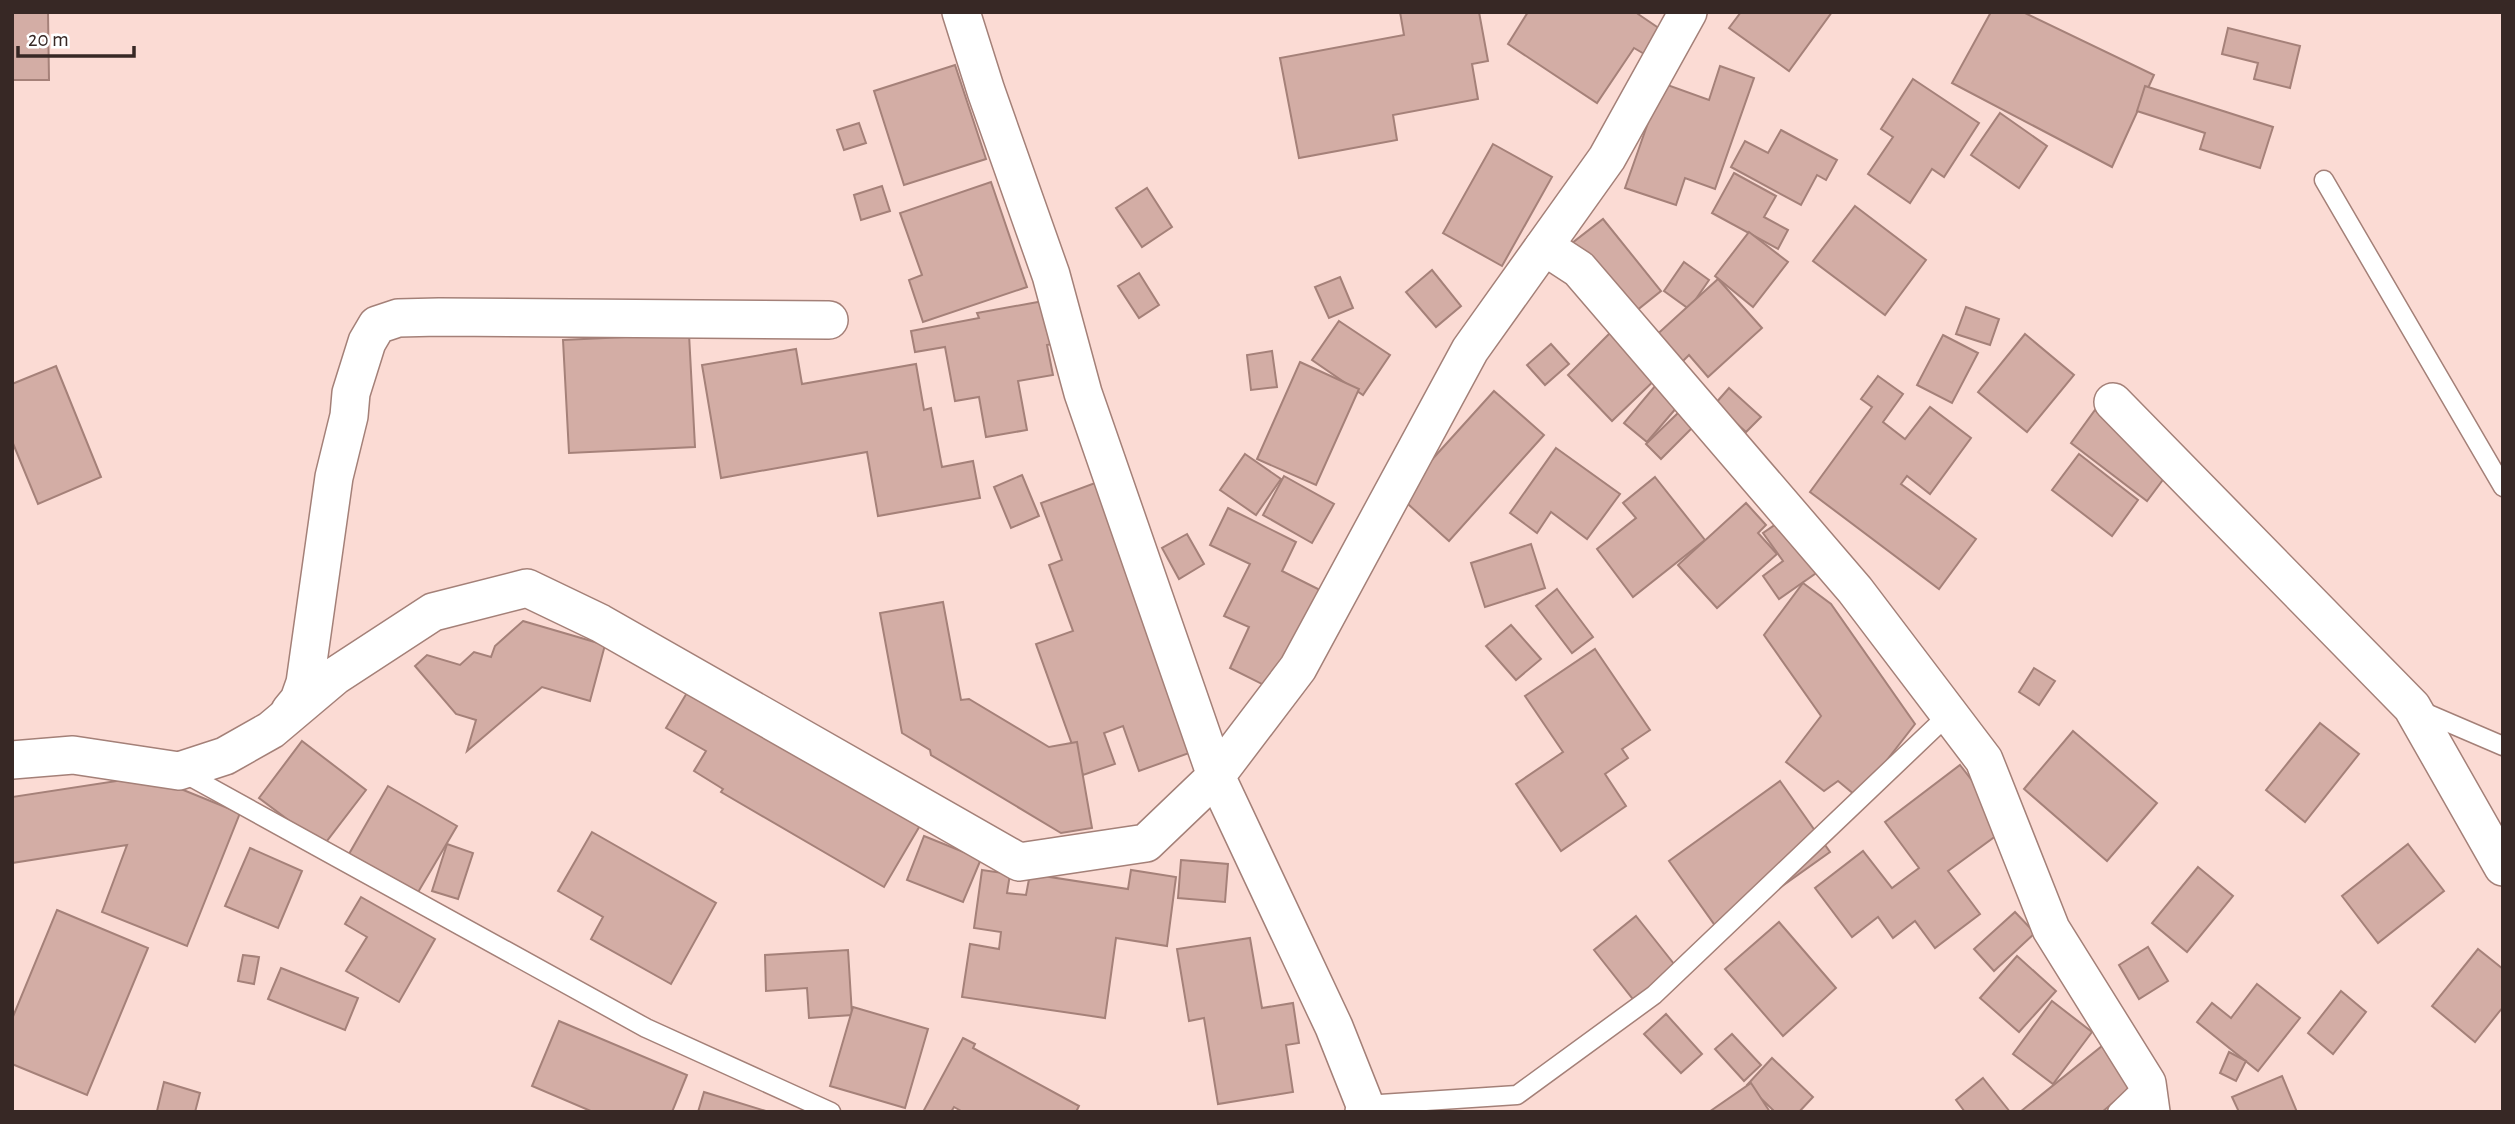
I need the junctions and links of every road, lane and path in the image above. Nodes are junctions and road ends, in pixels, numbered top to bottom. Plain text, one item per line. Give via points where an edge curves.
1 (961, 12) edge
2 (1688, 12) edge
3 (2323, 180) dead end
4 (1542, 248) junction
5 (829, 320) dead end
6 (2113, 402) dead end
7 (2503, 487) edge
8 (2412, 707) junction
9 (1949, 714) junction
10 (286, 717) junction
11 (2503, 746) edge
12 (12, 760) edge
13 (179, 771) junction
14 (1216, 776) junction
15 (2503, 867) edge
16 (2149, 1097) edge
17 (1365, 1109) edge
18 (831, 1112) edge
19 (2117, 1112) edge

1 - 14 street via 1051,275 1083,393 1133,543
2 - 4 street via 1607,158
3 - 7 lane
4 - 9 street via 1578,268 1855,590
4 - 14 street via 1470,350 1298,668
5 - 10 street via 439,317 398,318 377,325 351,393 334,477 305,683 299,701
6 - 8 street
8 - 11 lane
8 - 15 street
9 - 16 street via 1984,760 2051,929
9 - 17 lane via 1654,995 1517,1095
10 - 13 street via 225,756
10 - 14 street via 335,676 433,612 527,588 600,623 1019,862 1146,843
12 - 13 street via 73,755
13 - 18 lane via 646,1028
14 - 17 street via 1334,1027
16 - 19 lane

